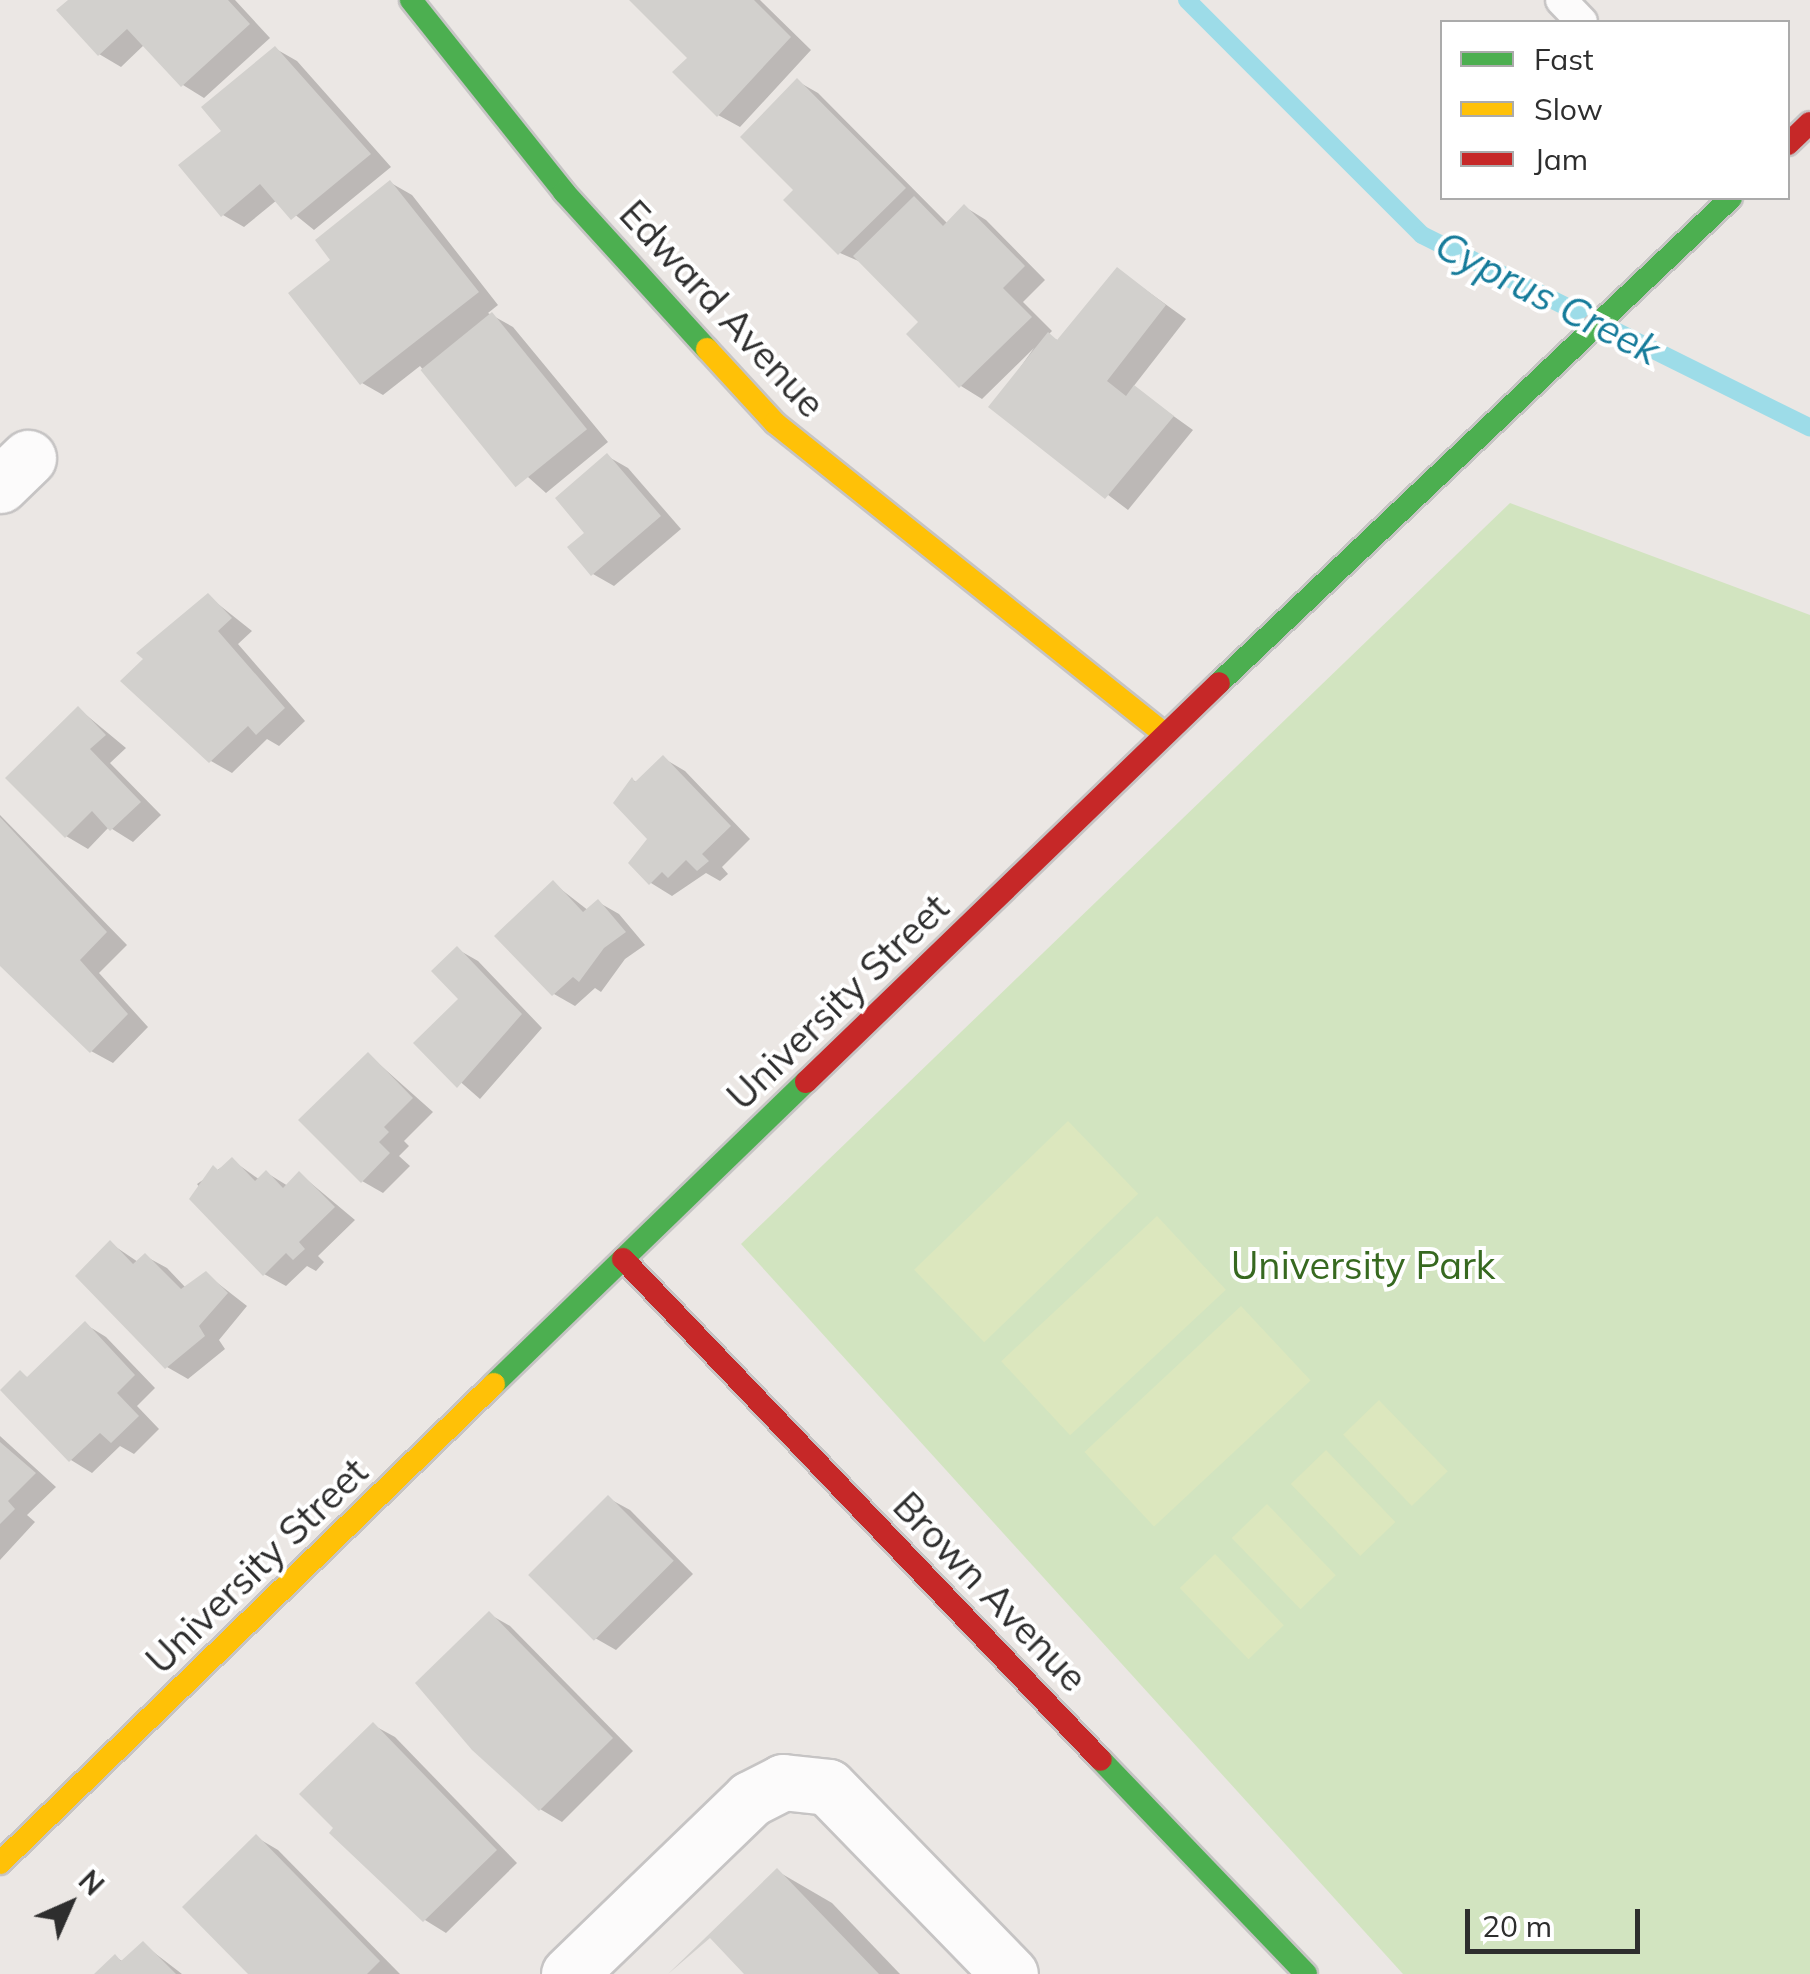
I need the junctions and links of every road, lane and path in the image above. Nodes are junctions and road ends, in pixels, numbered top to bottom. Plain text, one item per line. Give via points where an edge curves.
1 (411, 0) edge
2 (1561, 0) edge
3 (1580, 20) edge
4 (1810, 123) edge
5 (1790, 142) edge
6 (1729, 200) edge
7 (1166, 734) junction
8 (624, 1259) junction
9 (0, 1863) edge
10 (569, 1974) edge
11 (1010, 1974) edge
12 (1306, 1974) edge

1 - 7 street, Edward Avenue via 564,192 775,424
2 - 3 lane
4 - 5 street
6 - 7 street, University Street
7 - 8 street, University Street
8 - 9 street, University Street
8 - 12 street, Brown Avenue
10 - 11 street via 750,1799 783,1782 828,1787

